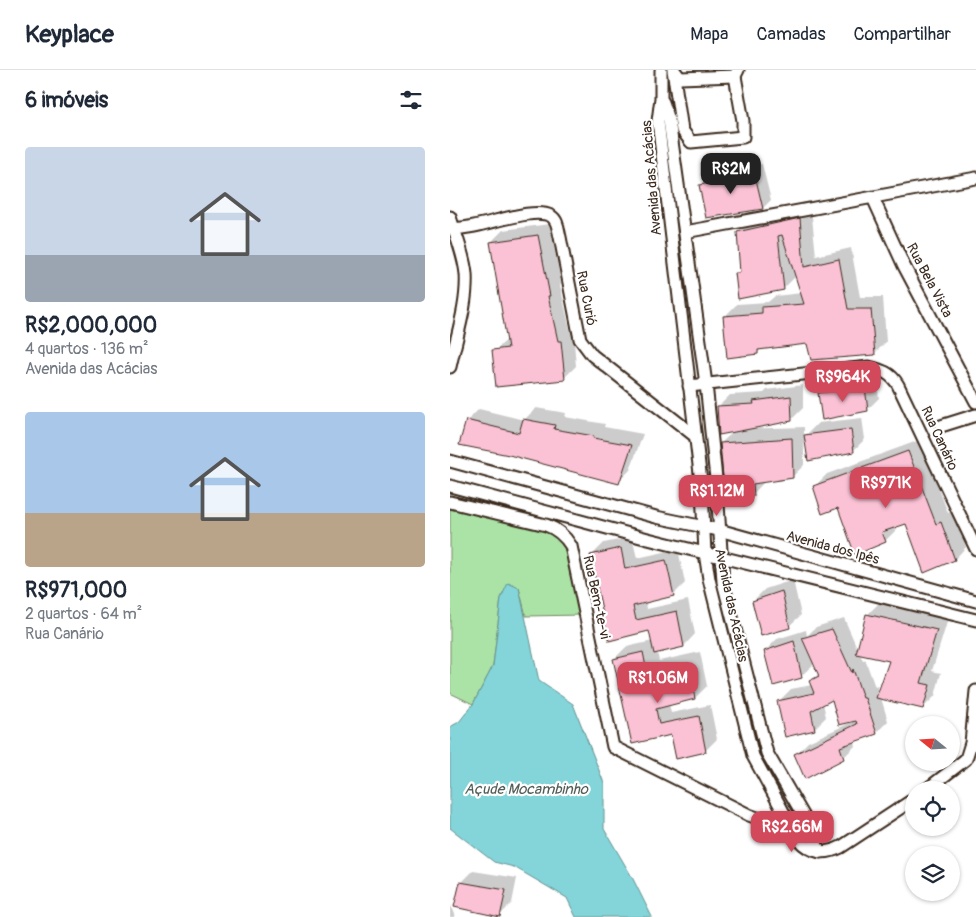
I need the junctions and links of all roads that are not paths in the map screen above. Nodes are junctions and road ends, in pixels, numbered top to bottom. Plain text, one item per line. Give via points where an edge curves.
1 (661, 70) edge
2 (673, 70) edge
3 (737, 73) edge
4 (661, 98) junction
5 (976, 178) edge
6 (873, 198) junction
7 (451, 224) edge
8 (686, 232) junction
9 (450, 367) edge
10 (706, 384) junction
11 (689, 386) junction
12 (976, 402) edge
13 (976, 415) edge
14 (941, 426) dead end
15 (695, 436) junction
16 (450, 461) edge
17 (450, 486) edge
18 (450, 502) edge
19 (704, 528) junction
20 (719, 530) junction
21 (976, 549) edge
22 (705, 553) junction
23 (720, 557) junction
24 (976, 602) edge
25 (976, 620) edge
26 (976, 691) edge
27 (938, 781) edge
28 (905, 804) edge
29 (810, 829) junction
30 (795, 833) junction
31 (820, 852) junction

1 - 4 street
2 - 3 street via 680,78
2 - 3 street via 682,130 690,142 743,137
4 - 8 street, Avenida das Acácias via 668,120
4 - 11 street, Avenida das Acácias via 658,121
5 - 6 street
6 - 8 street
6 - 12 street, Rua Bela Vista via 904,266
7 - 9 street via 462,251 466,292
7 - 15 street, Rua Curió via 529,215 552,217 560,237 584,346
8 - 10 street, Avenida das Acácias
10 - 11 street
10 - 20 street, Avenida das Acácias
10 - 21 street, Rua Canário via 869,367 885,371 898,385
11 - 15 street, Avenida das Acácias
13 - 14 street
15 - 19 street, Avenida das Acácias
16 - 19 street, Avenida dos Ipês
17 - 22 street
18 - 30 street, Rua Bem-te-vi via 546,525 558,530 568,540 613,747 749,815
19 - 20 street, Avenida dos Ipês
19 - 22 street, Avenida das Acácias
20 - 23 street, Avenida das Acácias
20 - 24 street, Avenida dos Ipês
22 - 23 street
22 - 30 street, Avenida das Acácias via 754,756
23 - 25 street
23 - 29 street, Avenida das Acácias via 723,582 767,753
26 - 27 street via 971,743 966,759
28 - 31 street via 841,847
29 - 30 street, Rua Bem-te-vi
29 - 31 street, Avenida das Acácias
30 - 31 street, Avenida das Acácias via 803,845

